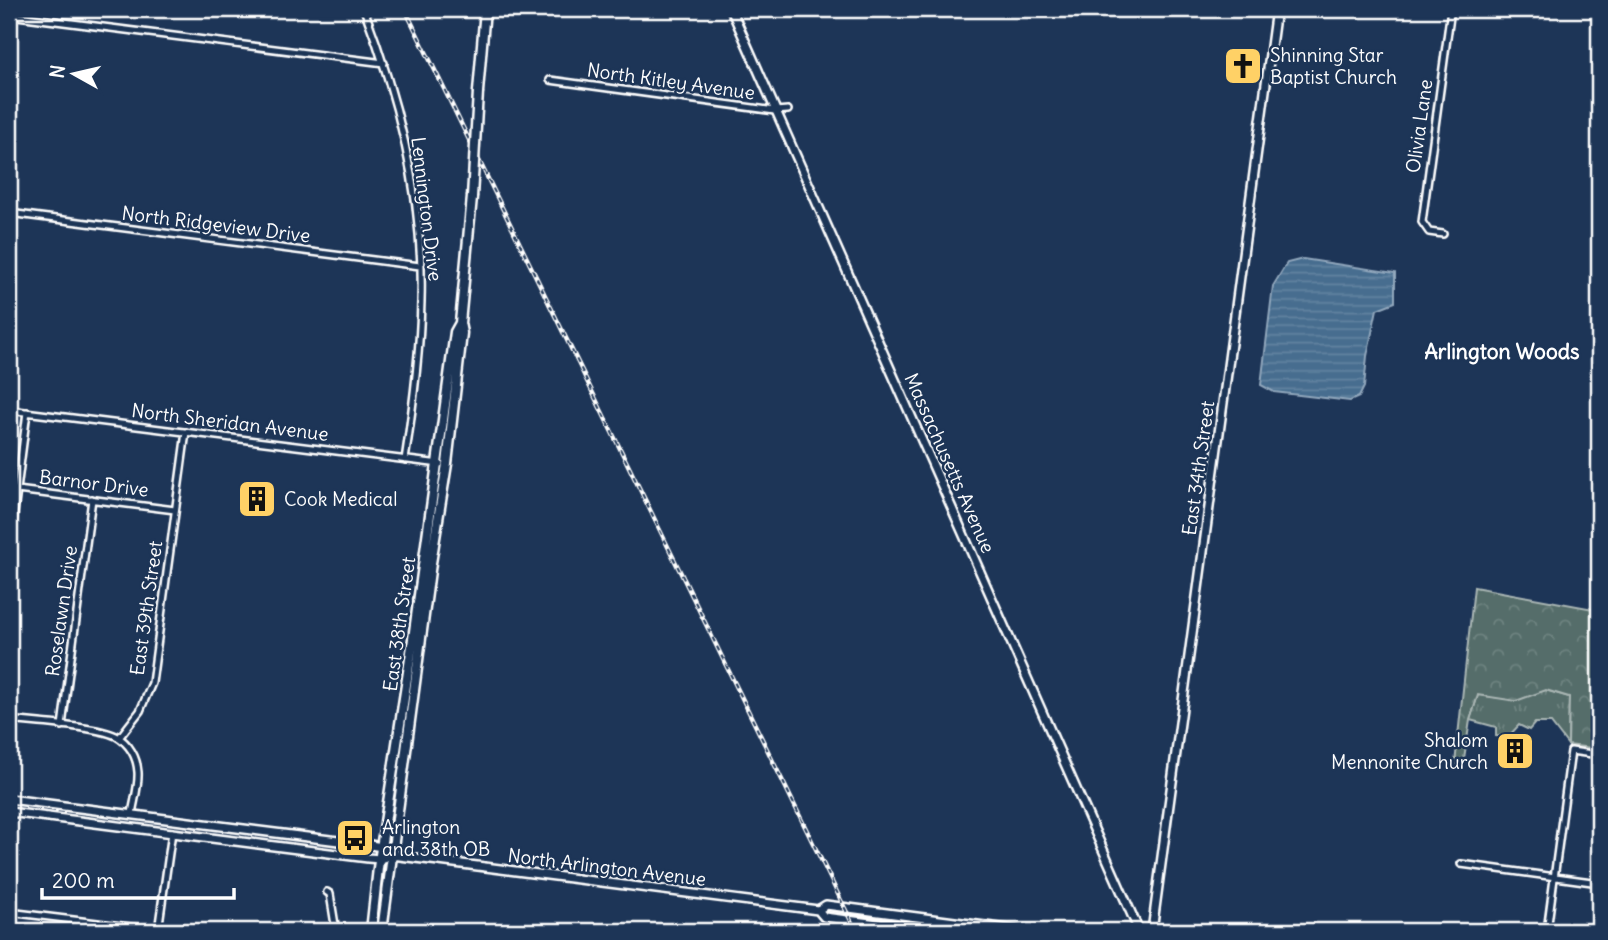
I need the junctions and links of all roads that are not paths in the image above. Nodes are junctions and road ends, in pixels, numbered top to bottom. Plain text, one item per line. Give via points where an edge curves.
1 (364, 9) edge
2 (485, 9) edge
3 (731, 9) edge
4 (1276, 9) edge
5 (1451, 9) edge
6 (9, 15) edge
7 (384, 63) junction
8 (550, 80) dead end
9 (788, 110) dead end
10 (775, 111) junction
11 (9, 214) edge
12 (1443, 234) dead end
13 (420, 266) junction
14 (9, 410) edge
15 (27, 412) junction
16 (186, 432) junction
17 (405, 460) junction
18 (442, 464) junction
19 (9, 489) edge
20 (17, 490) junction
21 (92, 499) junction
22 (175, 510) junction
23 (9, 552) edge
24 (9, 720) edge
25 (62, 726) junction
26 (119, 738) junction
27 (1599, 755) edge
28 (9, 799) edge
29 (9, 812) edge
30 (132, 814) junction
31 (172, 832) junction
32 (382, 847) junction
33 (392, 855) junction
34 (380, 859) junction
35 (1461, 864) dead end
36 (1555, 877) junction
37 (1599, 883) edge
38 (327, 892) dead end
39 (818, 910) junction
40 (9, 912) edge
41 (159, 931) edge
42 (336, 931) edge
43 (371, 931) edge
44 (382, 931) edge
45 (931, 931) edge
46 (1023, 931) edge
47 (1139, 931) edge
48 (1152, 931) edge
49 (1547, 931) edge

1 - 7 street, Lennington Drive
2 - 18 main road, East 38th Street, bridge via 462,333
3 - 10 main road, Massachusetts Avenue
4 - 48 main road, East 34th Street
5 - 12 street, Olivia Lane via 1422,222 1429,232
6 - 7 street
7 - 13 street, Lennington Drive via 408,164
8 - 10 street, North Kitley Avenue
9 - 10 street, North Kitley Avenue
10 - 47 main road, Massachusetts Avenue
11 - 13 street, North Ridgeview Drive
13 - 17 street, Lennington Drive via 419,347
14 - 15 street, North Sheridan Avenue
15 - 16 street, North Sheridan Avenue
15 - 20 street
16 - 17 street, North Sheridan Avenue
16 - 22 street, East 39th Street
17 - 18 street, North Sheridan Avenue
18 - 32 main road, East 38th Street
18 - 33 main road, East 38th Street
19 - 20 street, Barnor Drive
20 - 21 street, Barnor Drive
20 - 23 street
21 - 22 street, Barnor Drive
21 - 25 street, Roselawn Drive
22 - 26 street, East 39th Street via 152,683
24 - 25 street
25 - 26 street
26 - 30 street via 133,754 138,772
27 - 36 street via 1571,751
28 - 30 main road
29 - 31 main road, North Arlington Avenue
30 - 32 main road
31 - 34 main road, North Arlington Avenue
31 - 41 street
32 - 33 main road
32 - 34 main road, East 38th Street
33 - 34 main road, North Arlington Avenue
33 - 39 main road, North Arlington Avenue
33 - 44 main road, East 38th Street
34 - 43 main road, East 38th Street
35 - 36 street
36 - 37 street
36 - 49 street
38 - 42 street
39 - 45 main road, North Arlington Avenue via 824,917
39 - 46 main road, North Arlington Avenue via 826,905
40 - 41 street

